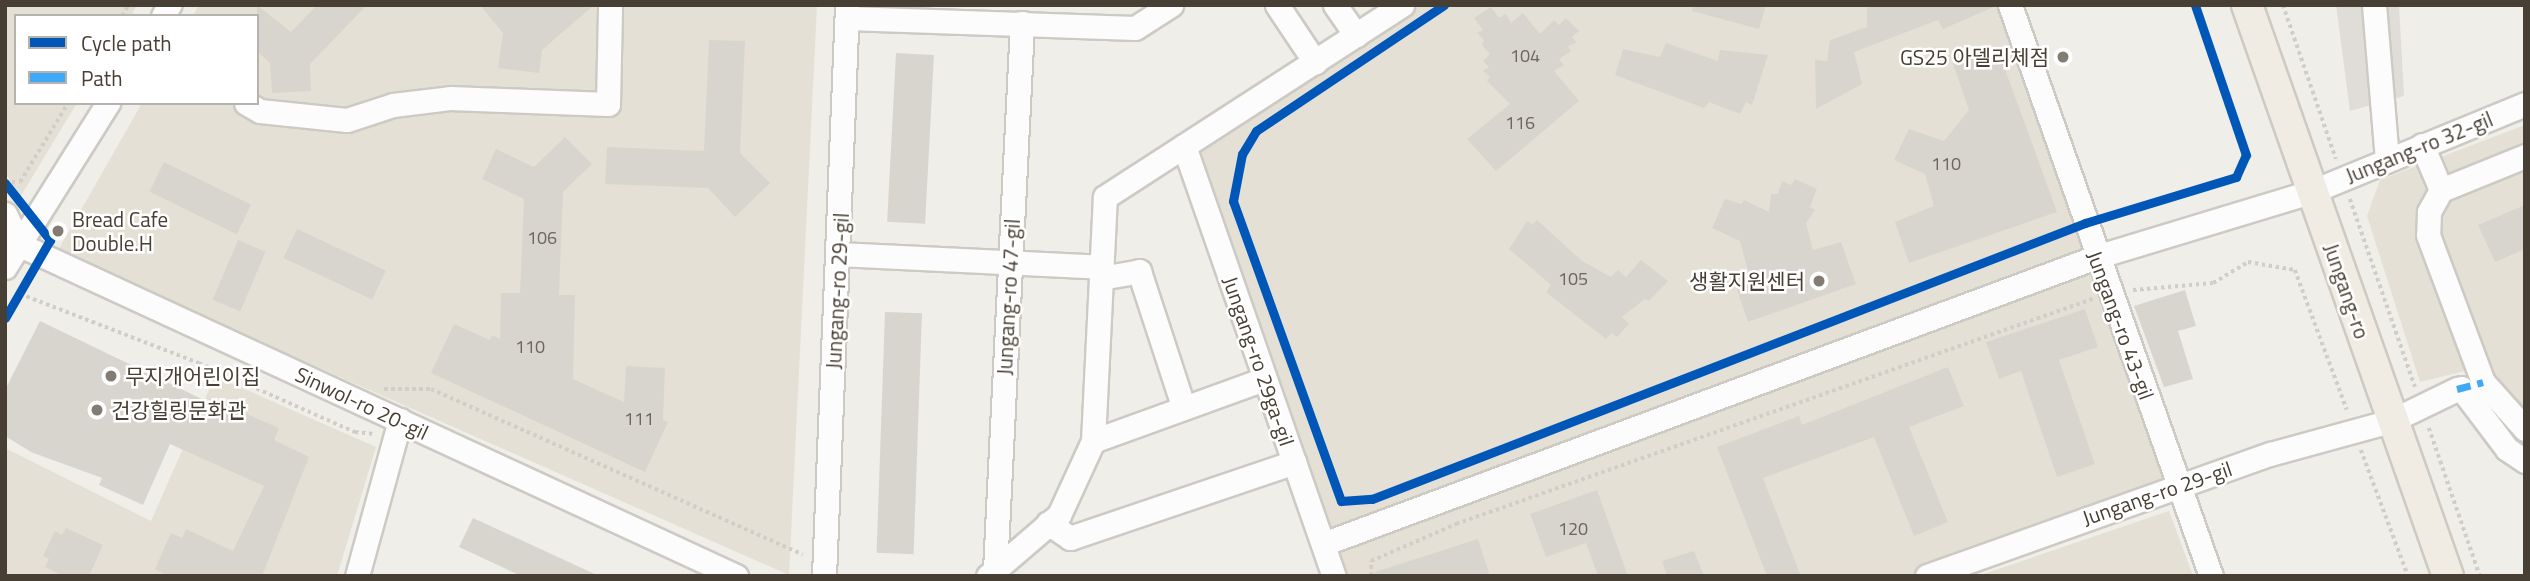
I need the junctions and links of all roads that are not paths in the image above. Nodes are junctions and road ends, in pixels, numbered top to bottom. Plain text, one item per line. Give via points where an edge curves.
1 (610, 5) edge
2 (1171, 5) edge
3 (1277, 5) edge
4 (1335, 5) edge
5 (1402, 5) edge
6 (2011, 5) edge
7 (2247, 5) edge
8 (2374, 5) edge
9 (847, 12) edge
10 (939, 12) edge
11 (1028, 17) edge
12 (1135, 17) edge
13 (1356, 35) junction
14 (1315, 62) junction
15 (2525, 104) edge
16 (107, 105) edge
17 (250, 105) edge
18 (2422, 145) junction
19 (1184, 146) junction
20 (2525, 156) edge
21 (2387, 160) junction
22 (2441, 190) junction
23 (2313, 191) junction
24 (5, 214) edge
25 (20, 245) junction
26 (838, 254) junction
27 (2096, 257) junction
28 (1009, 263) junction
29 (5, 267) edge
30 (1101, 273) junction
31 (1264, 379) junction
32 (1183, 406) junction
33 (400, 420) junction
34 (2391, 421) junction
35 (2525, 429) edge
36 (1093, 441) junction
37 (1295, 461) junction
38 (2525, 461) edge
39 (2179, 485) junction
40 (1048, 523) junction
41 (1323, 544) junction
42 (824, 570) edge
43 (991, 573) edge
44 (356, 576) edge
45 (736, 576) edge
46 (1334, 576) edge
47 (1927, 576) edge
48 (2211, 576) edge
49 (2448, 576) edge

1 - 17 street via 608,104 450,97 393,105 347,120 260,111
2 - 12 street
3 - 14 street
4 - 13 street
5 - 13 street, Jungang-ro 47-gil
6 - 27 street, Jungang-ro 43-gil
7 - 23 main road, Jungang-ro
8 - 21 street
9 - 10 street
9 - 26 street, Jungang-ro 29-gil
10 - 11 street
11 - 12 street
11 - 28 street, Jungang-ro 47-gil
13 - 14 street, Jungang-ro 47-gil
14 - 19 street, Jungang-ro 47-gil
15 - 18 street, Jungang-ro 32-gil
16 - 25 street
18 - 21 street, Jungang-ro 32-gil
18 - 22 street
19 - 30 street, Jungang-ro 47-gil via 1105,197
19 - 31 street, Jungang-ro 29ga-gil
20 - 22 street
21 - 23 street, Jungang-ro 32-gil
22 - 35 street via 2429,212 2428,235 2483,382
23 - 27 street, Jungang-ro 32-gil
23 - 34 main road, Jungang-ro
24 - 25 street
25 - 29 street
25 - 33 street, Sinwol-ro 20-gil
26 - 28 street
26 - 42 street, Jungang-ro 29-gil
27 - 39 street, Jungang-ro 43-gil
27 - 41 street, Jungang-ro 32-gil
28 - 30 street
28 - 43 street, Jungang-ro 47-gil
30 - 32 street via 1139,271
30 - 36 street, Jungang-ro 47-gil
31 - 32 street
31 - 37 street, Jungang-ro 29ga-gil
32 - 36 street
33 - 44 street
33 - 45 street, Sinwol-ro 20-gil
34 - 38 street, Jungang-ro 29-gil via 2459,389 2507,449
34 - 39 street, Jungang-ro 29-gil
34 - 49 main road, Jungang-ro
36 - 40 street, Jungang-ro 47-gil via 1059,515
37 - 40 street via 1070,538
37 - 41 street, Jungang-ro 29ga-gil
39 - 47 street, Jungang-ro 29-gil
39 - 48 street, Jungang-ro 43-gil
40 - 43 street, Jungang-ro 47-gil
41 - 46 street, Jungang-ro 29ga-gil

